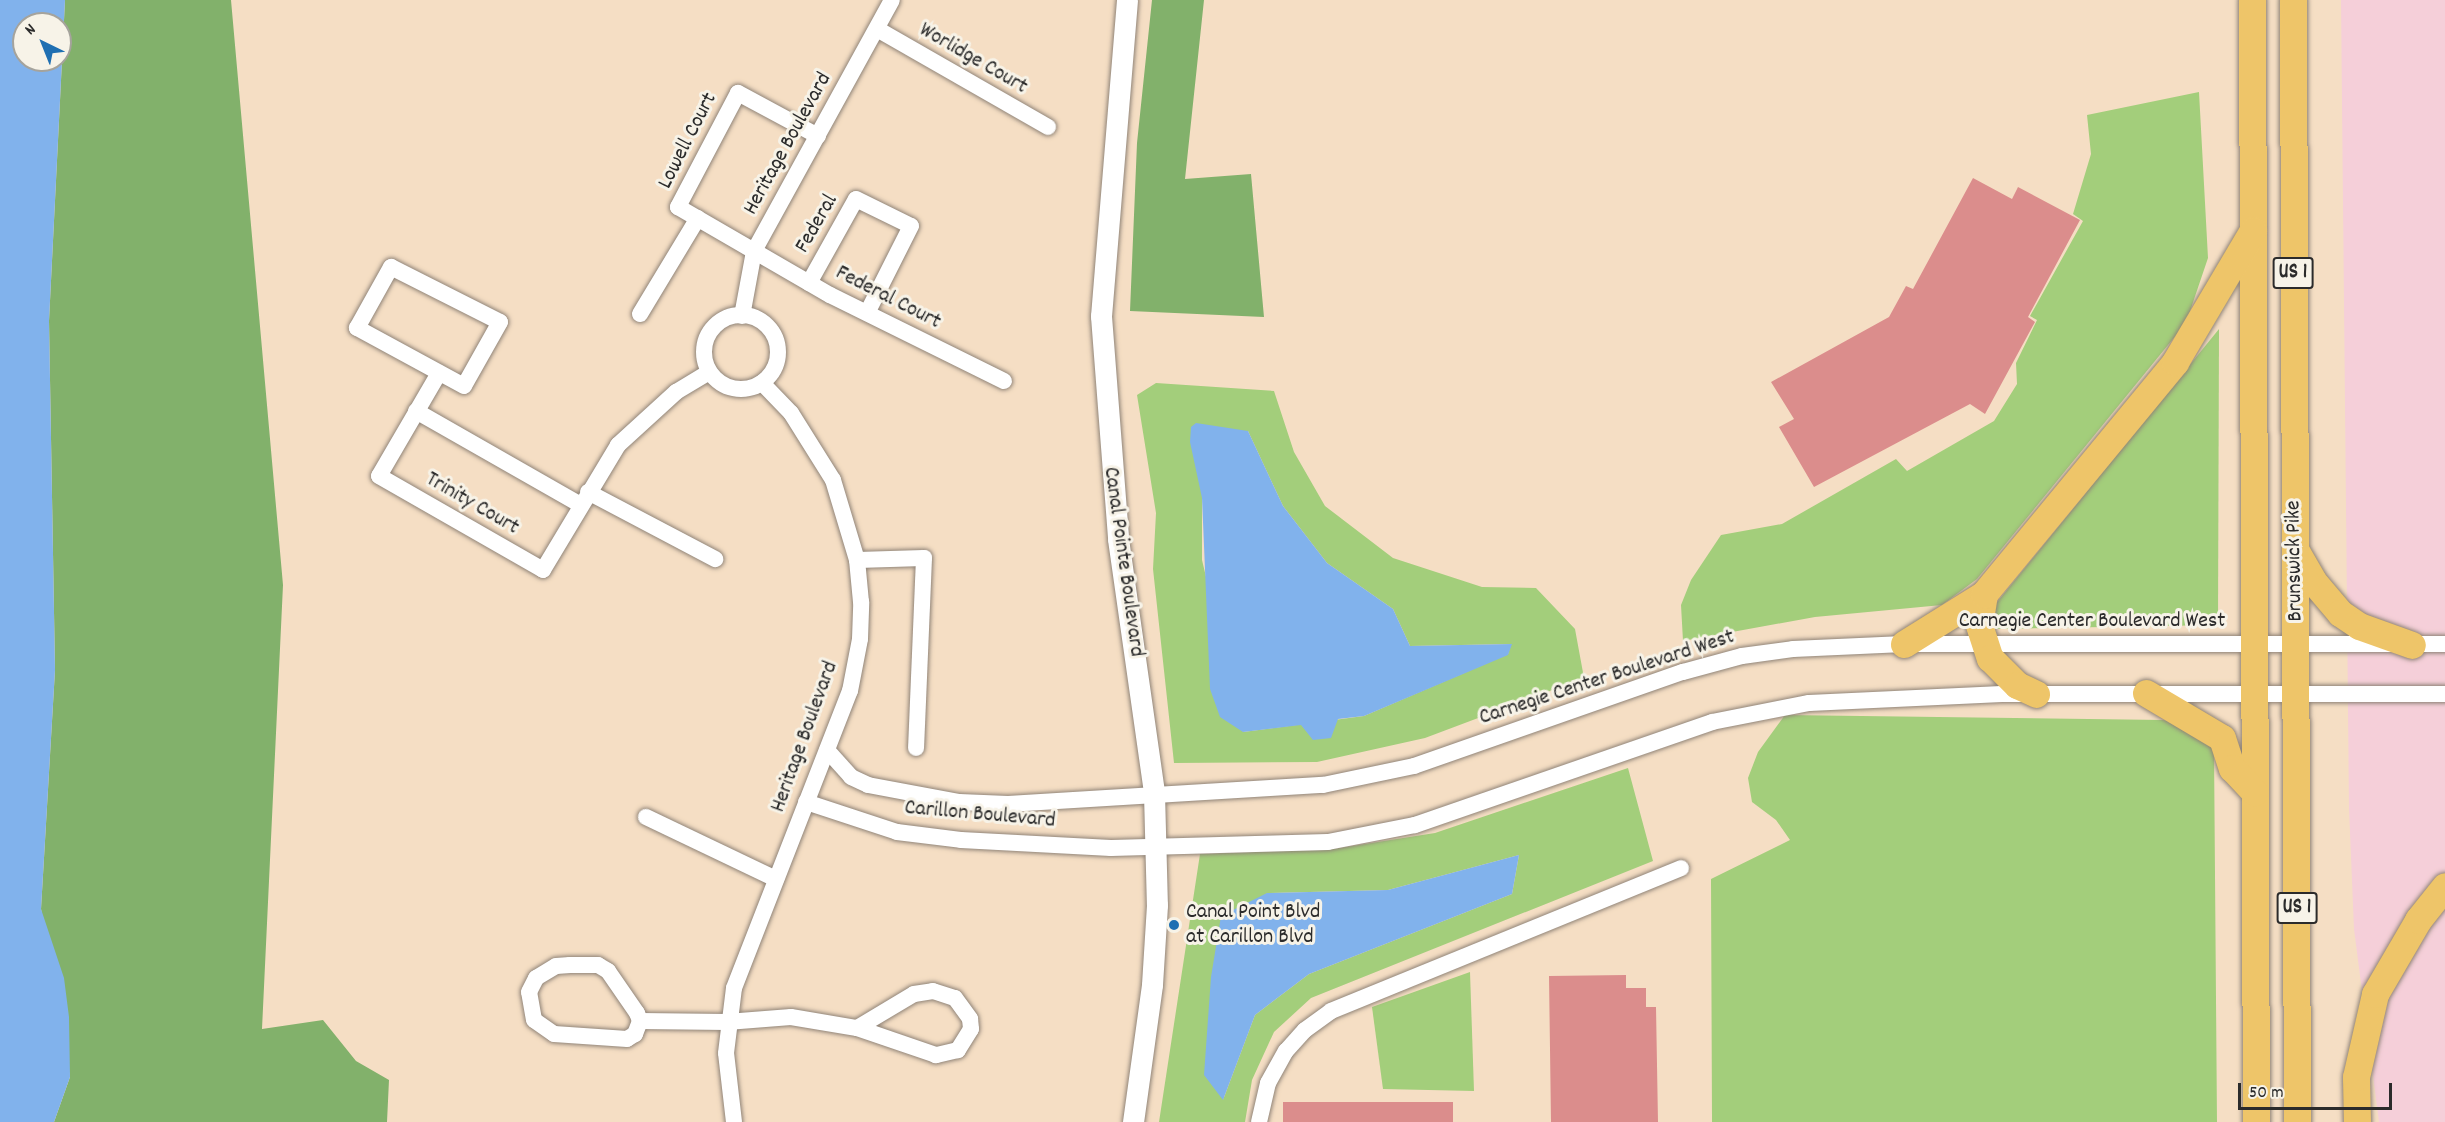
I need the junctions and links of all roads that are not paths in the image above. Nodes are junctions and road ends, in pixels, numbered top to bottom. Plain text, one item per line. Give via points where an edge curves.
1 (892, 0) edge
2 (1127, 0) edge
3 (2252, 0) edge
4 (2293, 0) edge
5 (876, 29) junction
6 (1048, 127) dead end
7 (818, 136) junction
8 (698, 218) junction
9 (2253, 231) junction
10 (754, 251) junction
11 (809, 283) junction
12 (867, 313) junction
13 (640, 314) dead end
14 (742, 316) junction
15 (709, 372) junction
16 (439, 373) junction
17 (1004, 381) dead end
18 (762, 383) junction
19 (416, 411) junction
20 (584, 499) junction
21 (2294, 547) junction
22 (715, 559) dead end
23 (857, 560) junction
24 (1984, 594) junction
25 (2296, 642) junction
26 (2252, 643) junction
27 (1904, 644) junction
28 (2445, 644) edge
29 (2412, 645) junction
30 (1984, 646) junction
31 (2146, 693) junction
32 (2253, 693) junction
33 (2036, 694) junction
34 (2296, 694) junction
35 (2445, 694) edge
36 (916, 748) dead end
37 (826, 750) junction
38 (2254, 792) junction
39 (1154, 793) junction
40 (806, 802) junction
41 (646, 817) dead end
42 (1155, 845) junction
43 (1681, 867) dead end
44 (776, 879) junction
45 (2445, 886) edge
46 (640, 1021) junction
47 (727, 1022) junction
48 (857, 1028) junction
49 (734, 1122) edge
50 (1133, 1122) edge
51 (1258, 1122) edge
52 (2256, 1122) edge
53 (2297, 1122) edge
54 (2356, 1122) edge

1 - 5 street, Heritage Boulevard
2 - 39 street, Canal Pointe Boulevard via 1102,275 1102,353 1118,539
3 - 9 highway, Brunswick Pike / US 1
4 - 21 highway, Brunswick Pike / US 1
5 - 6 street, Worlidge Court
5 - 7 street, Heritage Boulevard
7 - 8 street, Lowell Court via 738,93 678,207
7 - 10 street, Heritage Boulevard
8 - 10 street, Lowell Court
8 - 13 street, Lowell Court
9 - 24 highway via 2175,362
9 - 26 highway, Brunswick Pike / US 1
10 - 11 street, Federal Court
10 - 14 street, Heritage Boulevard
11 - 12 street, Federal Court
11 - 12 street, Federal via 856,199 911,226
12 - 17 street, Federal Court
14 - 15 street via 728,317 708,335 703,350
14 - 18 street via 763,322 777,346 777,360
15 - 18 street via 732,389
15 - 20 street, Trinity Court via 642,420 618,446
16 - 16 street via 357,328 391,267 500,322 464,386
16 - 19 street, Trinity Court
18 - 23 street, Heritage Boulevard via 797,422 833,480
19 - 20 street
19 - 20 street, Trinity Court via 379,476 543,570
20 - 22 street
21 - 25 highway, Brunswick Pike / US 1
21 - 29 highway via 2313,581 2340,612 2359,626
23 - 36 street via 924,558
23 - 37 street, Heritage Boulevard via 860,639 850,691
24 - 27 highway
24 - 30 highway via 1979,625
25 - 26 street, Carnegie Center Boulevard West
25 - 29 street, Carnegie Center Boulevard West
25 - 34 highway, Brunswick Pike / US 1
26 - 30 street, Carnegie Center Boulevard West
26 - 32 highway, Brunswick Pike / US 1
27 - 30 street, Carnegie Center Boulevard West
27 - 39 street, Carnegie Center Boulevard West via 1793,649 1742,656 1369,778 1323,785
28 - 29 street, Carnegie Center Boulevard West
30 - 33 highway via 1998,669
31 - 32 street
31 - 33 street
31 - 38 highway via 2222,738 2232,768
32 - 34 street
32 - 38 highway, Brunswick Pike / US 1
33 - 42 street via 1841,701 1765,709 1712,722 1372,836 1328,842
34 - 35 street
34 - 53 highway, Brunswick Pike / US 1
37 - 39 street, Carillon Boulevard via 851,777 868,785 959,802 1008,804
37 - 40 street, Heritage Boulevard
38 - 52 highway, Brunswick Pike / US 1
39 - 42 street, Canal Pointe Boulevard
40 - 42 street, Carillon Boulevard via 897,832 962,840 1111,848
40 - 44 street, Heritage Boulevard
41 - 44 street
42 - 50 street, Canal Pointe Boulevard via 1152,985
43 - 51 street via 1331,1011 1305,1030 1286,1051 1268,1083
44 - 47 street, Heritage Boulevard via 734,988
45 - 54 highway via 2418,920 2375,994 2356,1077
46 - 46 street via 608,971 598,965 556,966 536,978 529,993 534,1020 554,1034 627,1039 635,1034
46 - 47 street
47 - 48 street via 791,1017
47 - 49 street, Heritage Boulevard via 726,1053
48 - 48 street via 936,1055 958,1050 971,1029 963,1005 933,991 915,994

